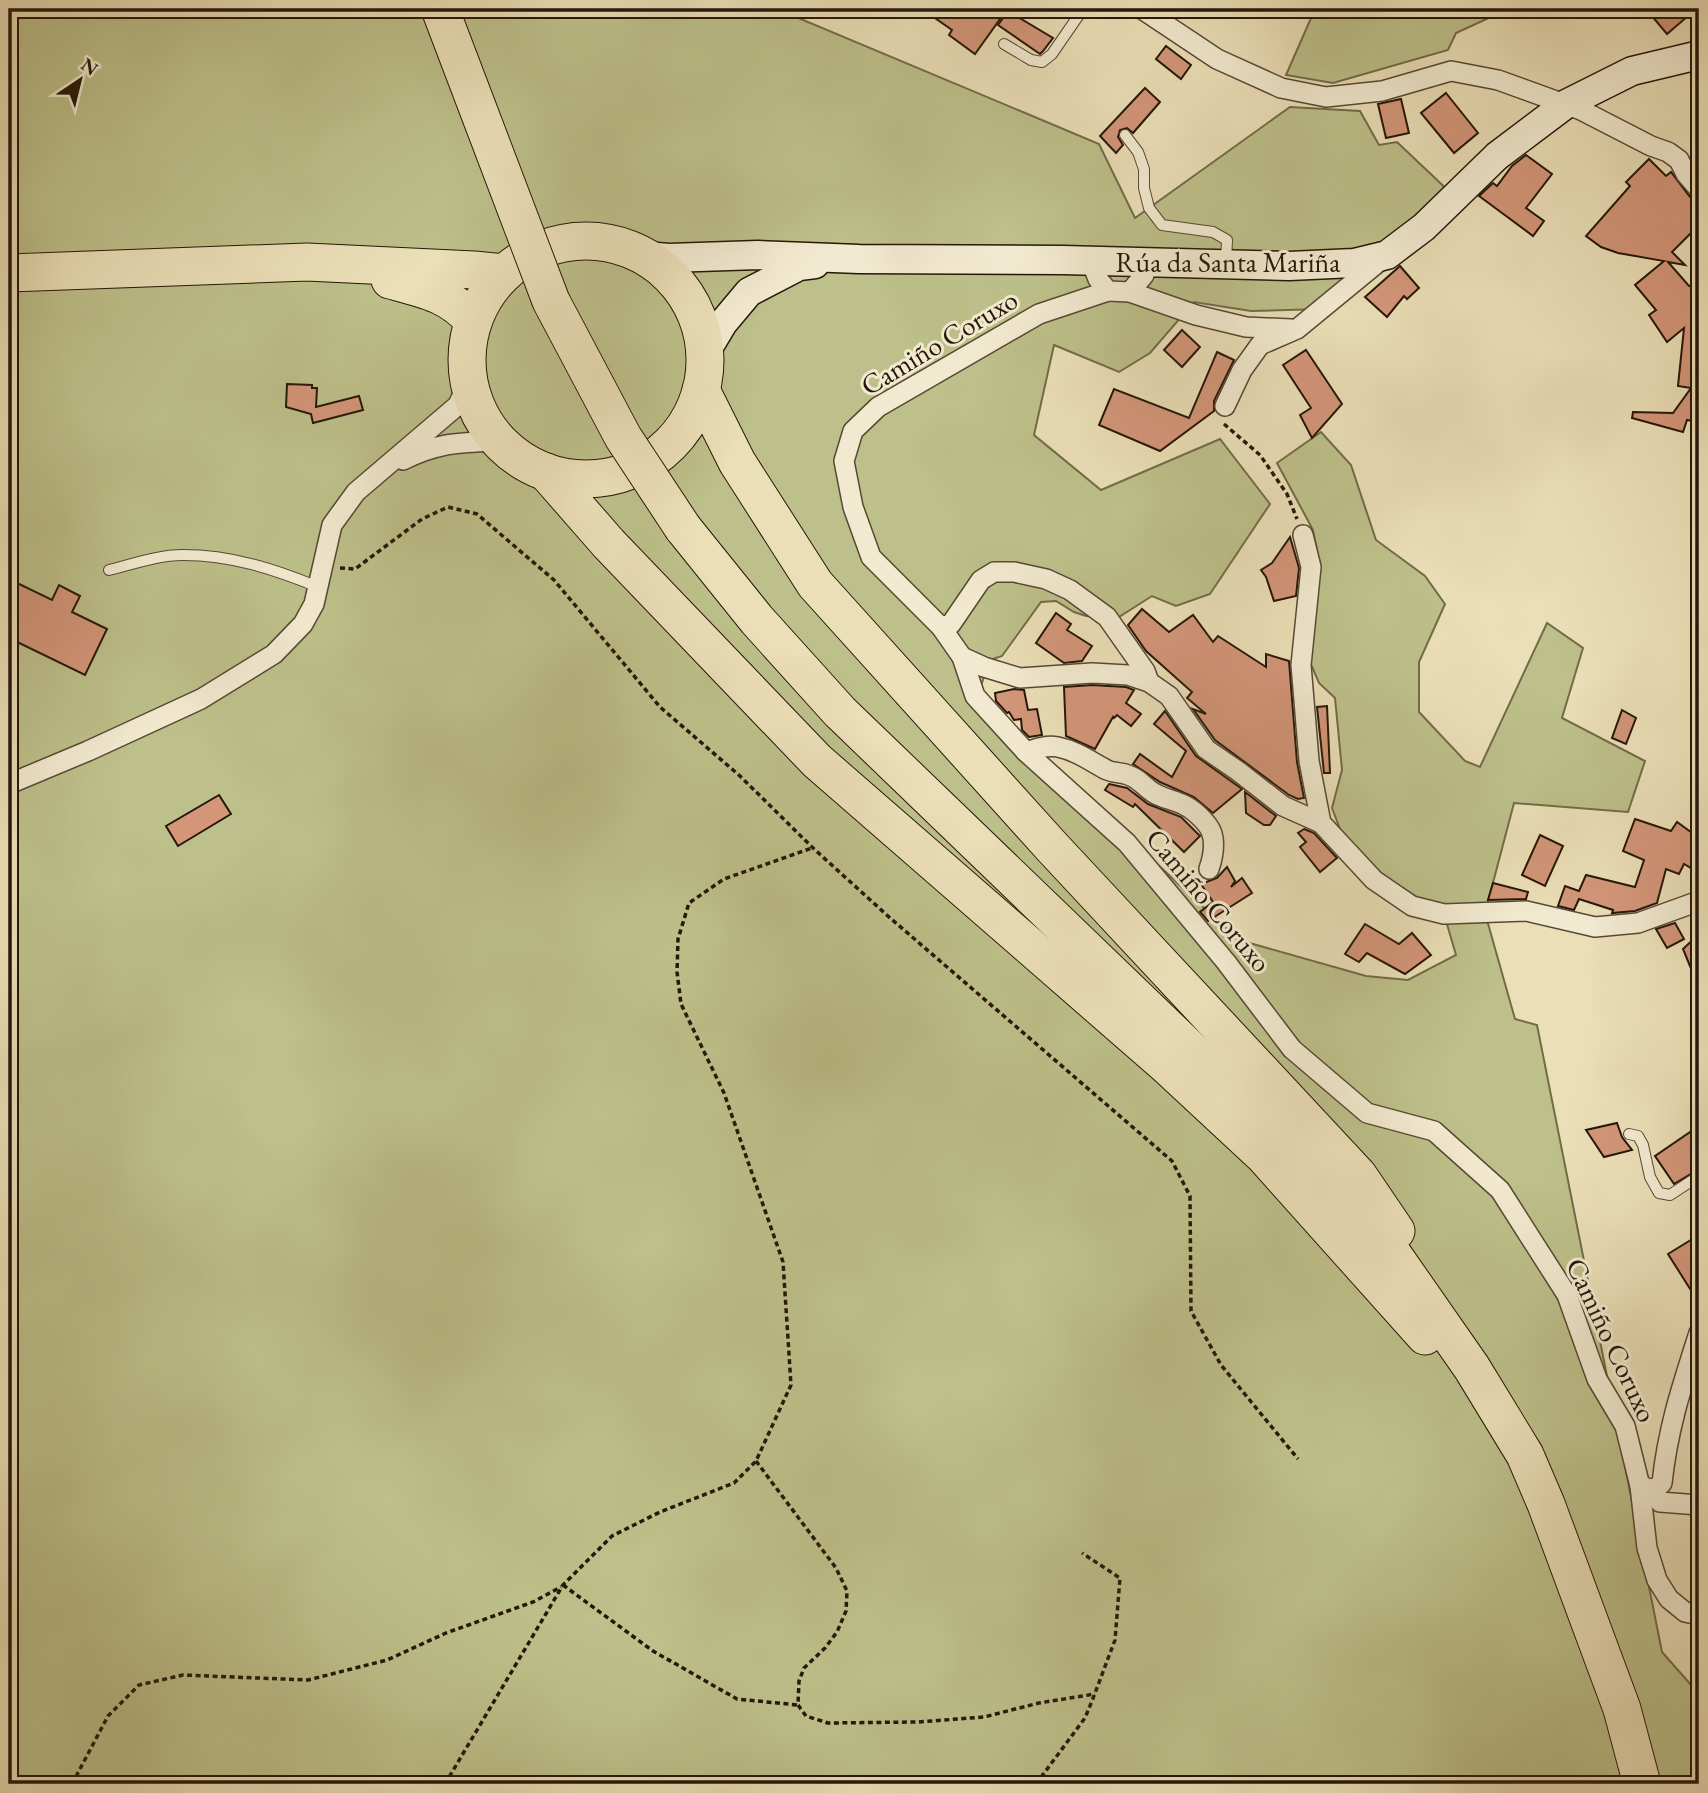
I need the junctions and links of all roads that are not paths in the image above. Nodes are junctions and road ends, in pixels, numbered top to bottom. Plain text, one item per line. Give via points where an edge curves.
1 (440, 9) edge
2 (1083, 9) edge
3 (1142, 9) edge
4 (1004, 44) dead end
5 (1699, 55) edge
6 (1566, 104) junction
7 (1125, 135) dead end
8 (1699, 189) edge
9 (1387, 255) junction
10 (643, 256) junction
11 (859, 259) junction
12 (1091, 261) junction
13 (307, 262) junction
14 (1147, 262) junction
15 (1226, 264) junction
16 (9, 273) edge
17 (504, 273) junction
18 (1108, 291) junction
19 (1130, 292) junction
20 (473, 321) junction
21 (1297, 329) junction
22 (705, 353) junction
23 (469, 381) junction
24 (701, 390) junction
25 (1225, 405) road end
26 (498, 441) junction
27 (380, 471) junction
28 (546, 472) junction
29 (1303, 535) road end
30 (109, 570) dead end
31 (321, 577) junction
32 (941, 627) junction
33 (962, 657) junction
34 (1149, 682) junction
35 (1026, 752) junction
36 (9, 784) edge
37 (1321, 823) junction
38 (1209, 869) dead end
39 (1699, 901) edge
40 (1629, 1134) dead end
41 (1699, 1176) edge
42 (1699, 1333) edge
43 (1647, 1488) junction
44 (1546, 1504) junction
45 (1699, 1505) edge
46 (1699, 1615) edge
47 (1642, 1784) edge

1 - 44 highway, bridge via 551,301 624,437 683,528 840,712 1298,1153 1394,1256 1472,1368 1525,1455
2 - 4 lane via 1042,62
3 - 6 street via 1217,59 1280,88 1326,97 1382,91 1451,71 1498,80
5 - 6 street, Rúa da Santa Mariña via 1632,71
6 - 8 street via 1668,152
6 - 9 street, Rúa da Santa Mariña via 1497,156 1424,227
7 - 15 lane via 1138,152 1149,208 1162,225 1213,232 1227,240
9 - 15 street, Rúa da Santa Mariña via 1354,263
9 - 21 street
10 - 11 street, Rúa da Santa Mariña
10 - 17 highway via 611,244 576,242 553,245
10 - 22 highway via 669,275 689,301
11 - 12 street, Rúa da Santa Mariña
11 - 22 street, Rúa da Santa Mariña via 799,266 748,292
12 - 14 street, Rúa da Santa Mariña
12 - 18 street
13 - 16 highway
13 - 17 highway
13 - 20 highway via 424,289 460,306
14 - 15 street, Rúa da Santa Mariña
14 - 19 street via 1144,275
17 - 20 highway
18 - 19 street
18 - 32 street, Camiño Coruxo via 1039,314 878,407 853,431 844,461 853,507 871,557
19 - 21 street via 1247,327
20 - 23 highway via 467,352
21 - 25 street via 1260,345
22 - 24 highway
23 - 26 highway via 480,415
23 - 27 street via 458,405
24 - 28 highway via 675,440 654,458 600,479
24 - 44 highway via 737,462 815,584 1358,1175 1494,1372 1545,1471
26 - 27 street via 451,442 422,450
26 - 28 highway via 522,461
27 - 31 street via 356,492 332,525
28 - 44 highway via 817,761 1264,1156 1434,1346 1499,1451
29 - 37 street via 1311,567 1301,665 1309,761
30 - 31 lane via 181,555 225,558
31 - 36 street via 303,624 274,654 201,699
32 - 33 street, Camiño Coruxo
32 - 34 street via 951,624 981,580 994,572 1046,579 1107,617
33 - 34 street via 1020,678 1092,673 1128,675
33 - 35 street, Camiño Coruxo via 975,696
34 - 37 street via 1169,696 1206,750 1283,806
35 - 38 street via 1042,747 1073,751 1109,771 1139,779 1166,800 1184,804 1211,832 1214,853
35 - 43 street, Camiño Coruxo via 1127,844 1292,1049 1367,1113 1434,1131 1500,1190 1567,1295 1598,1379 1625,1426
37 - 39 street via 1374,880 1412,906 1444,914 1526,911 1595,927 1637,923
40 - 41 lane via 1638,1136 1643,1145 1659,1193 1670,1195
42 - 43 street via 1673,1412 1662,1483
43 - 45 street via 1660,1502
43 - 46 street, Camiño Coruxo via 1647,1548 1657,1580 1669,1599 1685,1612
44 - 47 highway via 1622,1709

